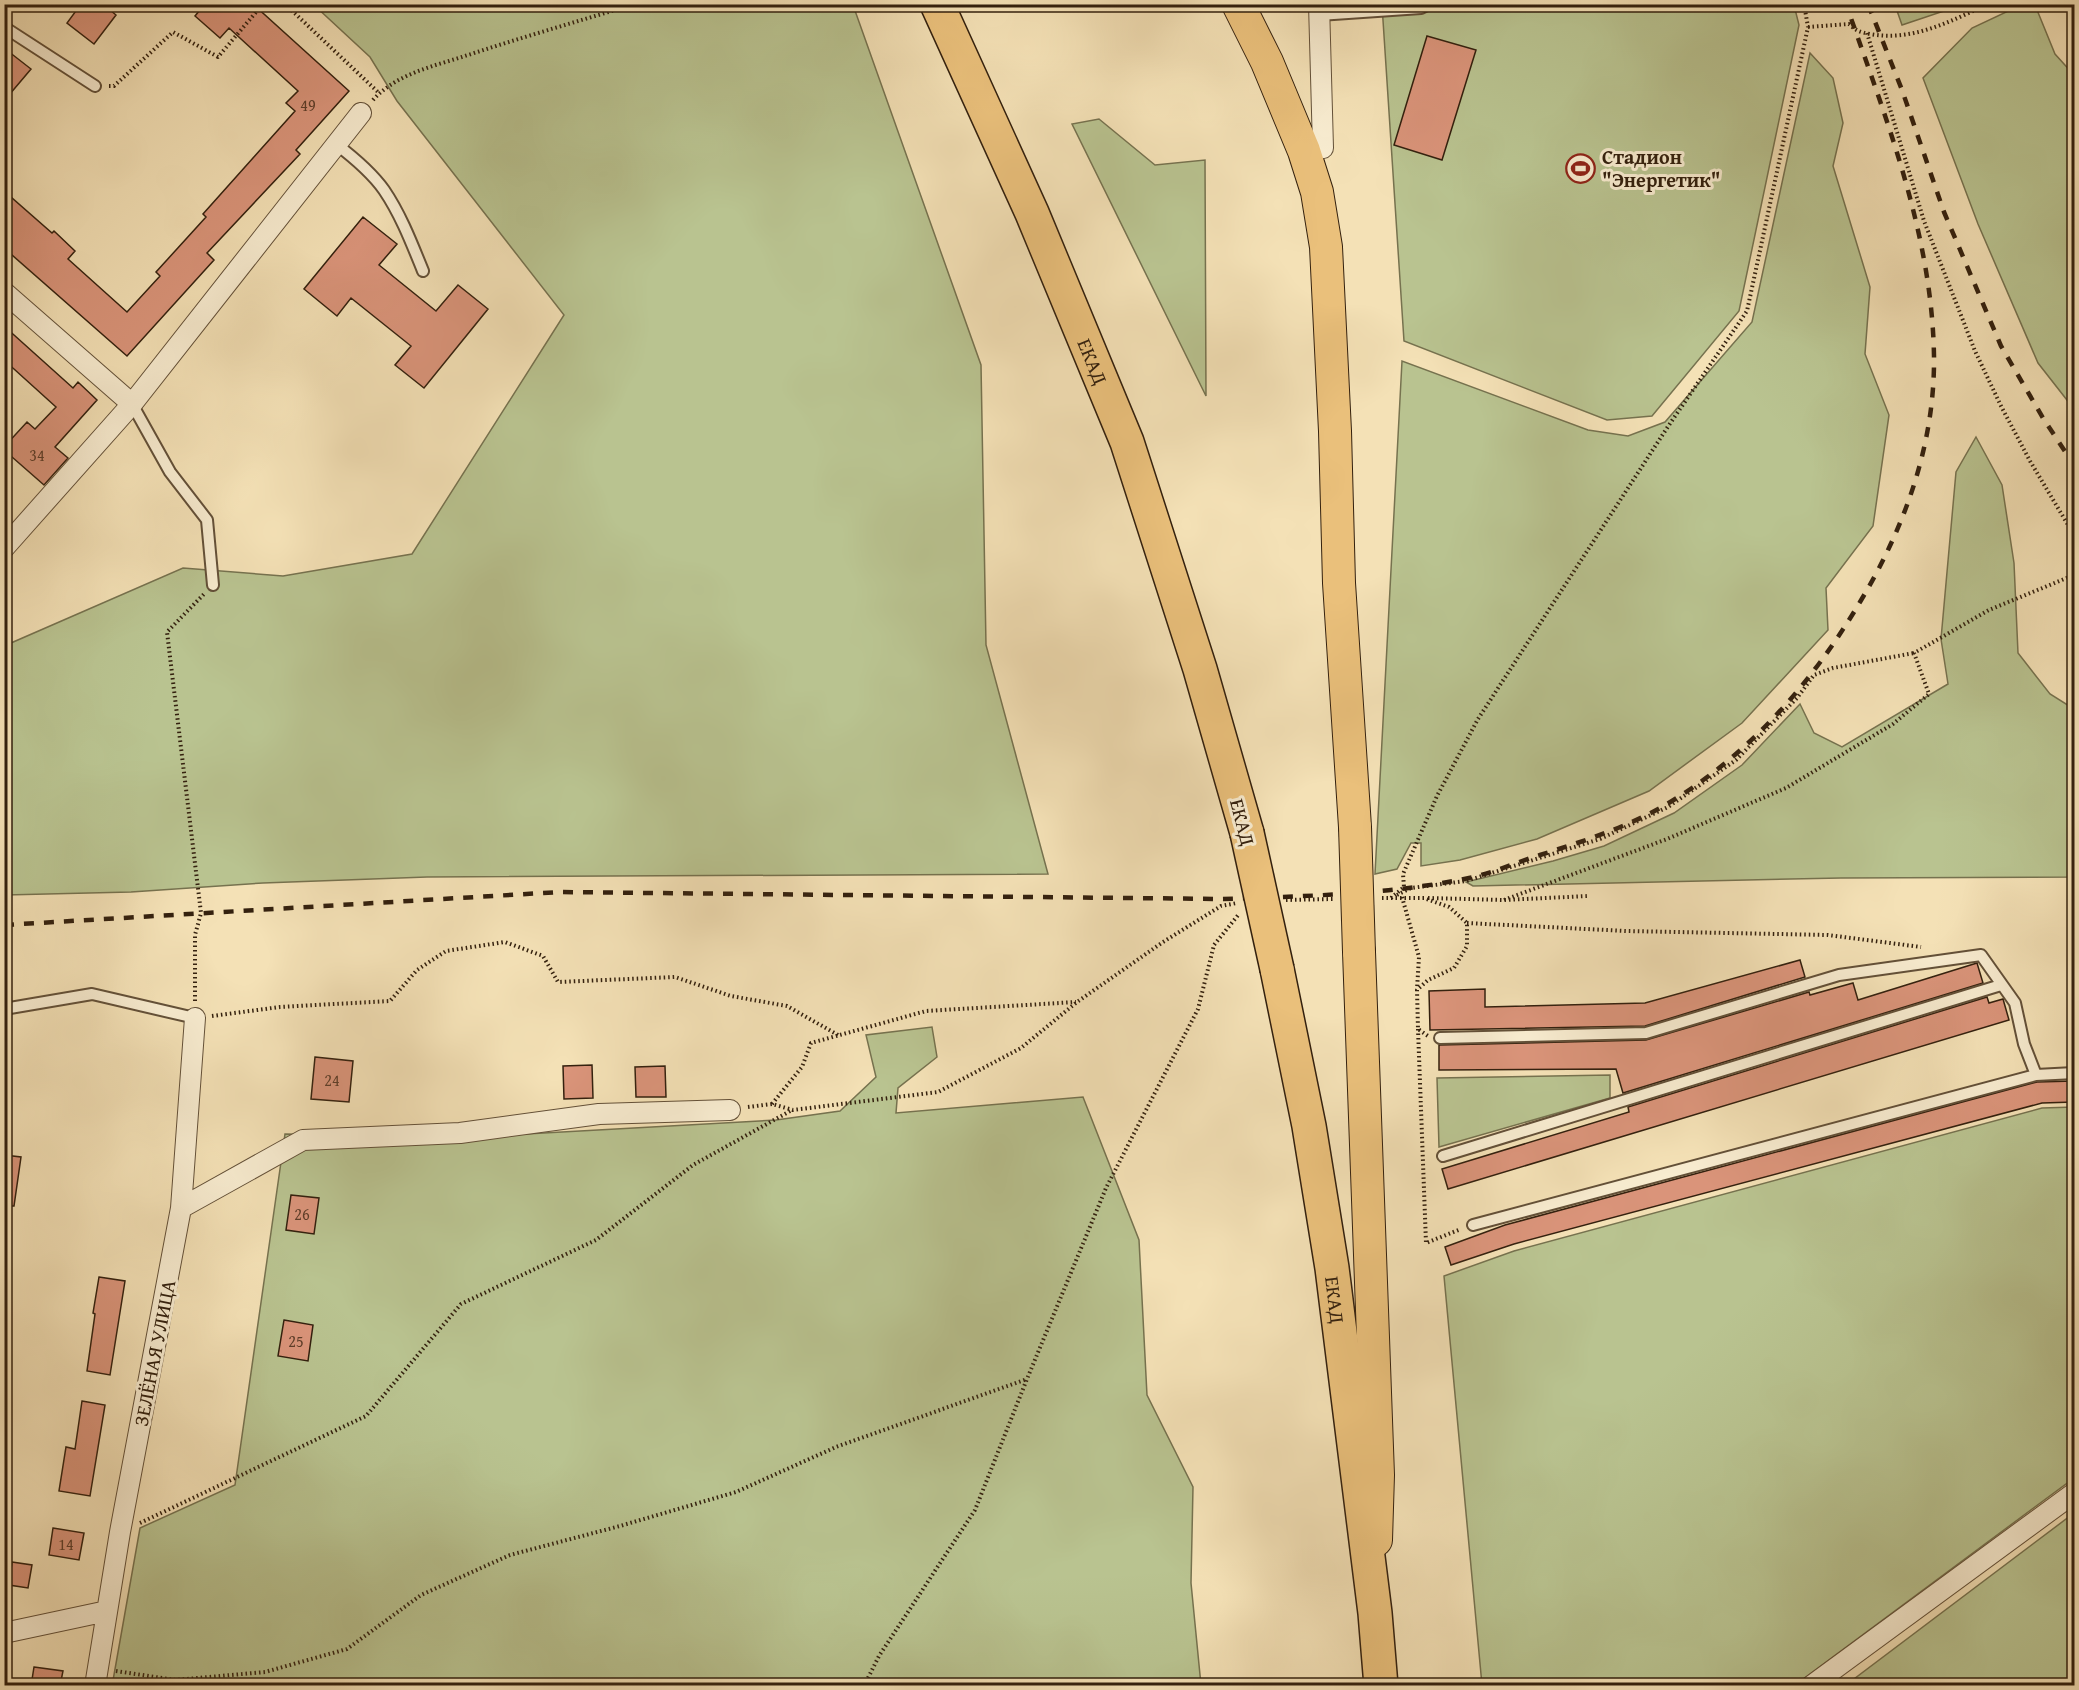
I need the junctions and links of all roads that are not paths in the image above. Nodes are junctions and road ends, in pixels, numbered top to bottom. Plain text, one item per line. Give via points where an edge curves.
1 (937, 4) edge
2 (1238, 4) edge
3 (1429, 4) edge
4 (1319, 10) edge
5 (4, 27) edge
6 (95, 86) road end
7 (361, 113) road end
8 (336, 144) junction
9 (1304, 151) junction
10 (423, 271) dead end
11 (4, 292) edge
12 (132, 404) junction
13 (4, 548) edge
14 (213, 585) road end
15 (2001, 985) junction
16 (4, 1009) edge
17 (195, 1018) joint
18 (1440, 1038) road end
19 (2074, 1072) edge
20 (2036, 1075) junction
21 (730, 1110) road end
22 (1443, 1156) dead end
23 (181, 1208) junction
24 (1473, 1225) dead end
25 (2074, 1493) edge
26 (106, 1611) junction
27 (1375, 1613) junction
28 (4, 1633) edge
29 (96, 1677) edge
30 (1381, 1686) edge
31 (1811, 1686) edge

1 - 27 highway, ЕКАД, bridge via 1032,213 1127,442 1200,669 1246,833 1309,1126 1332,1268
2 - 9 main road
3 - 4 lane via 1421,8
4 - 9 street via 1323,148
5 - 6 lane
7 - 8 street
8 - 10 lane via 383,189
8 - 12 street
9 - 27 main road, bridge via 1317,192 1326,247 1355,827 1378,1475
11 - 12 street
12 - 13 street
12 - 14 lane via 170,472 207,520
15 - 18 lane via 1981,955 1839,975 1646,1034
15 - 20 lane via 2015,1003
15 - 22 lane
16 - 17 lane via 92,994
17 - 23 street, ЗЕЛЁНАЯ УЛИЦА
19 - 20 lane
20 - 24 lane
21 - 23 street via 599,1114 460,1133 303,1140
23 - 26 street, ЗЕЛЁНАЯ УЛИЦА
25 - 31 street
26 - 28 street
26 - 29 street, ЗЕЛЁНАЯ УЛИЦА
27 - 30 highway, ЕКАД

